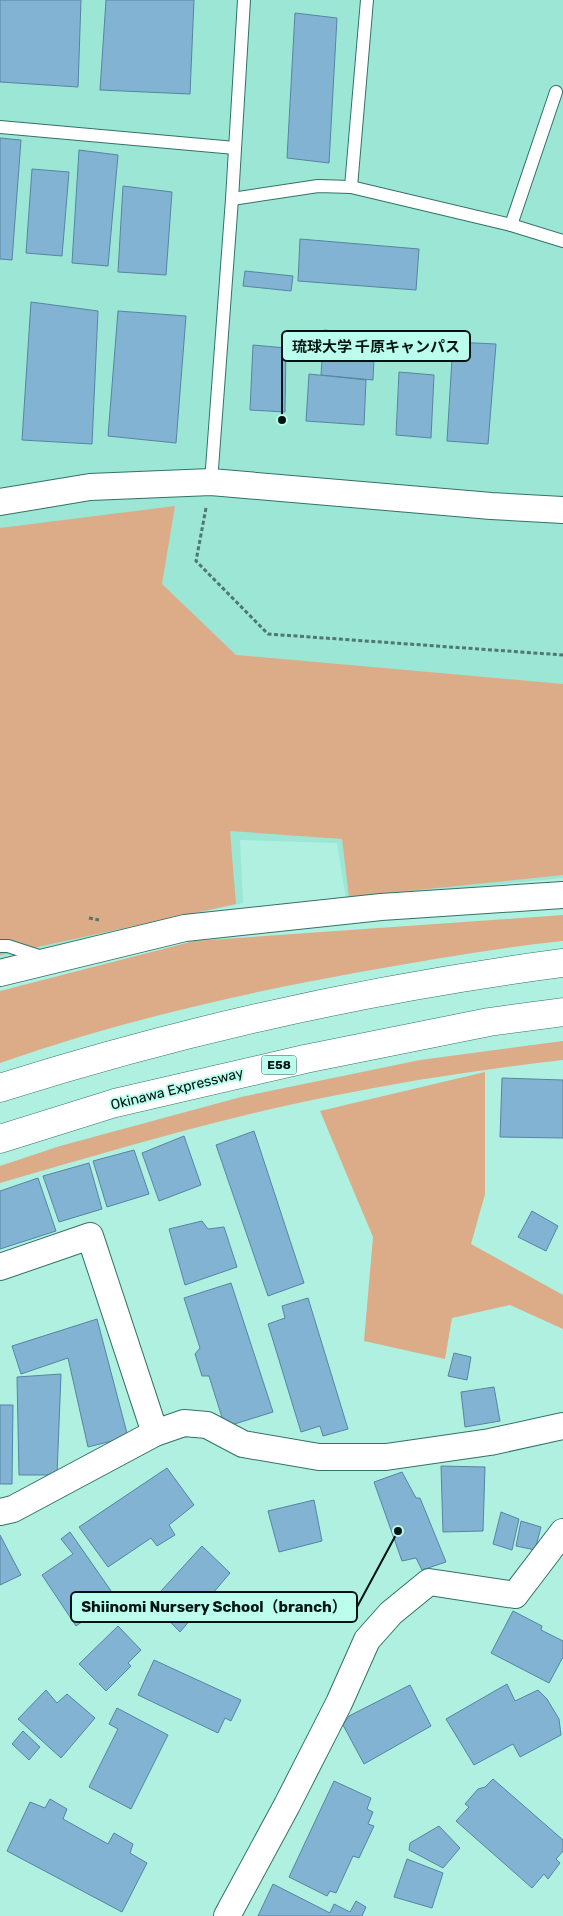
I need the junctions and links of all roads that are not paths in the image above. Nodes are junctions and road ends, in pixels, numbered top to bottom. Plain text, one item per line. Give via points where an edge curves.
1 (244, 0) edge
2 (367, 0) edge
3 (556, 92) dead end
4 (0, 127) edge
5 (235, 148) junction
6 (351, 187) junction
7 (232, 199) junction
8 (511, 225) junction
9 (563, 242) edge
10 (211, 482) junction
11 (0, 502) edge
12 (563, 510) edge
13 (563, 895) edge
14 (0, 946) edge
15 (52, 960) junction
16 (563, 963) edge
17 (0, 973) edge
18 (563, 1012) edge
19 (0, 1088) edge
20 (0, 1140) edge
21 (0, 1267) edge
22 (563, 1426) edge
23 (155, 1433) junction
24 (0, 1512) edge
25 (563, 1532) edge
26 (227, 1916) edge

1 - 5 lane
2 - 6 lane
3 - 8 lane
4 - 5 lane
5 - 7 lane
6 - 7 lane via 318,186
6 - 8 lane
7 - 10 lane
8 - 9 lane
10 - 11 street via 90,487
10 - 12 street
13 - 15 street via 381,907 185,928
14 - 15 lane
15 - 17 street
16 - 19 highway via 488,973 299,1008 99,1057
18 - 20 highway, Okinawa Expressway / E58 via 489,1022 295,1061 115,1103
21 - 23 street via 90,1236
22 - 23 street via 490,1442 386,1457 319,1457 243,1444 207,1425 184,1423
23 - 24 street via 13,1509
25 - 26 street via 515,1595 428,1582 391,1613 367,1640 287,1805

